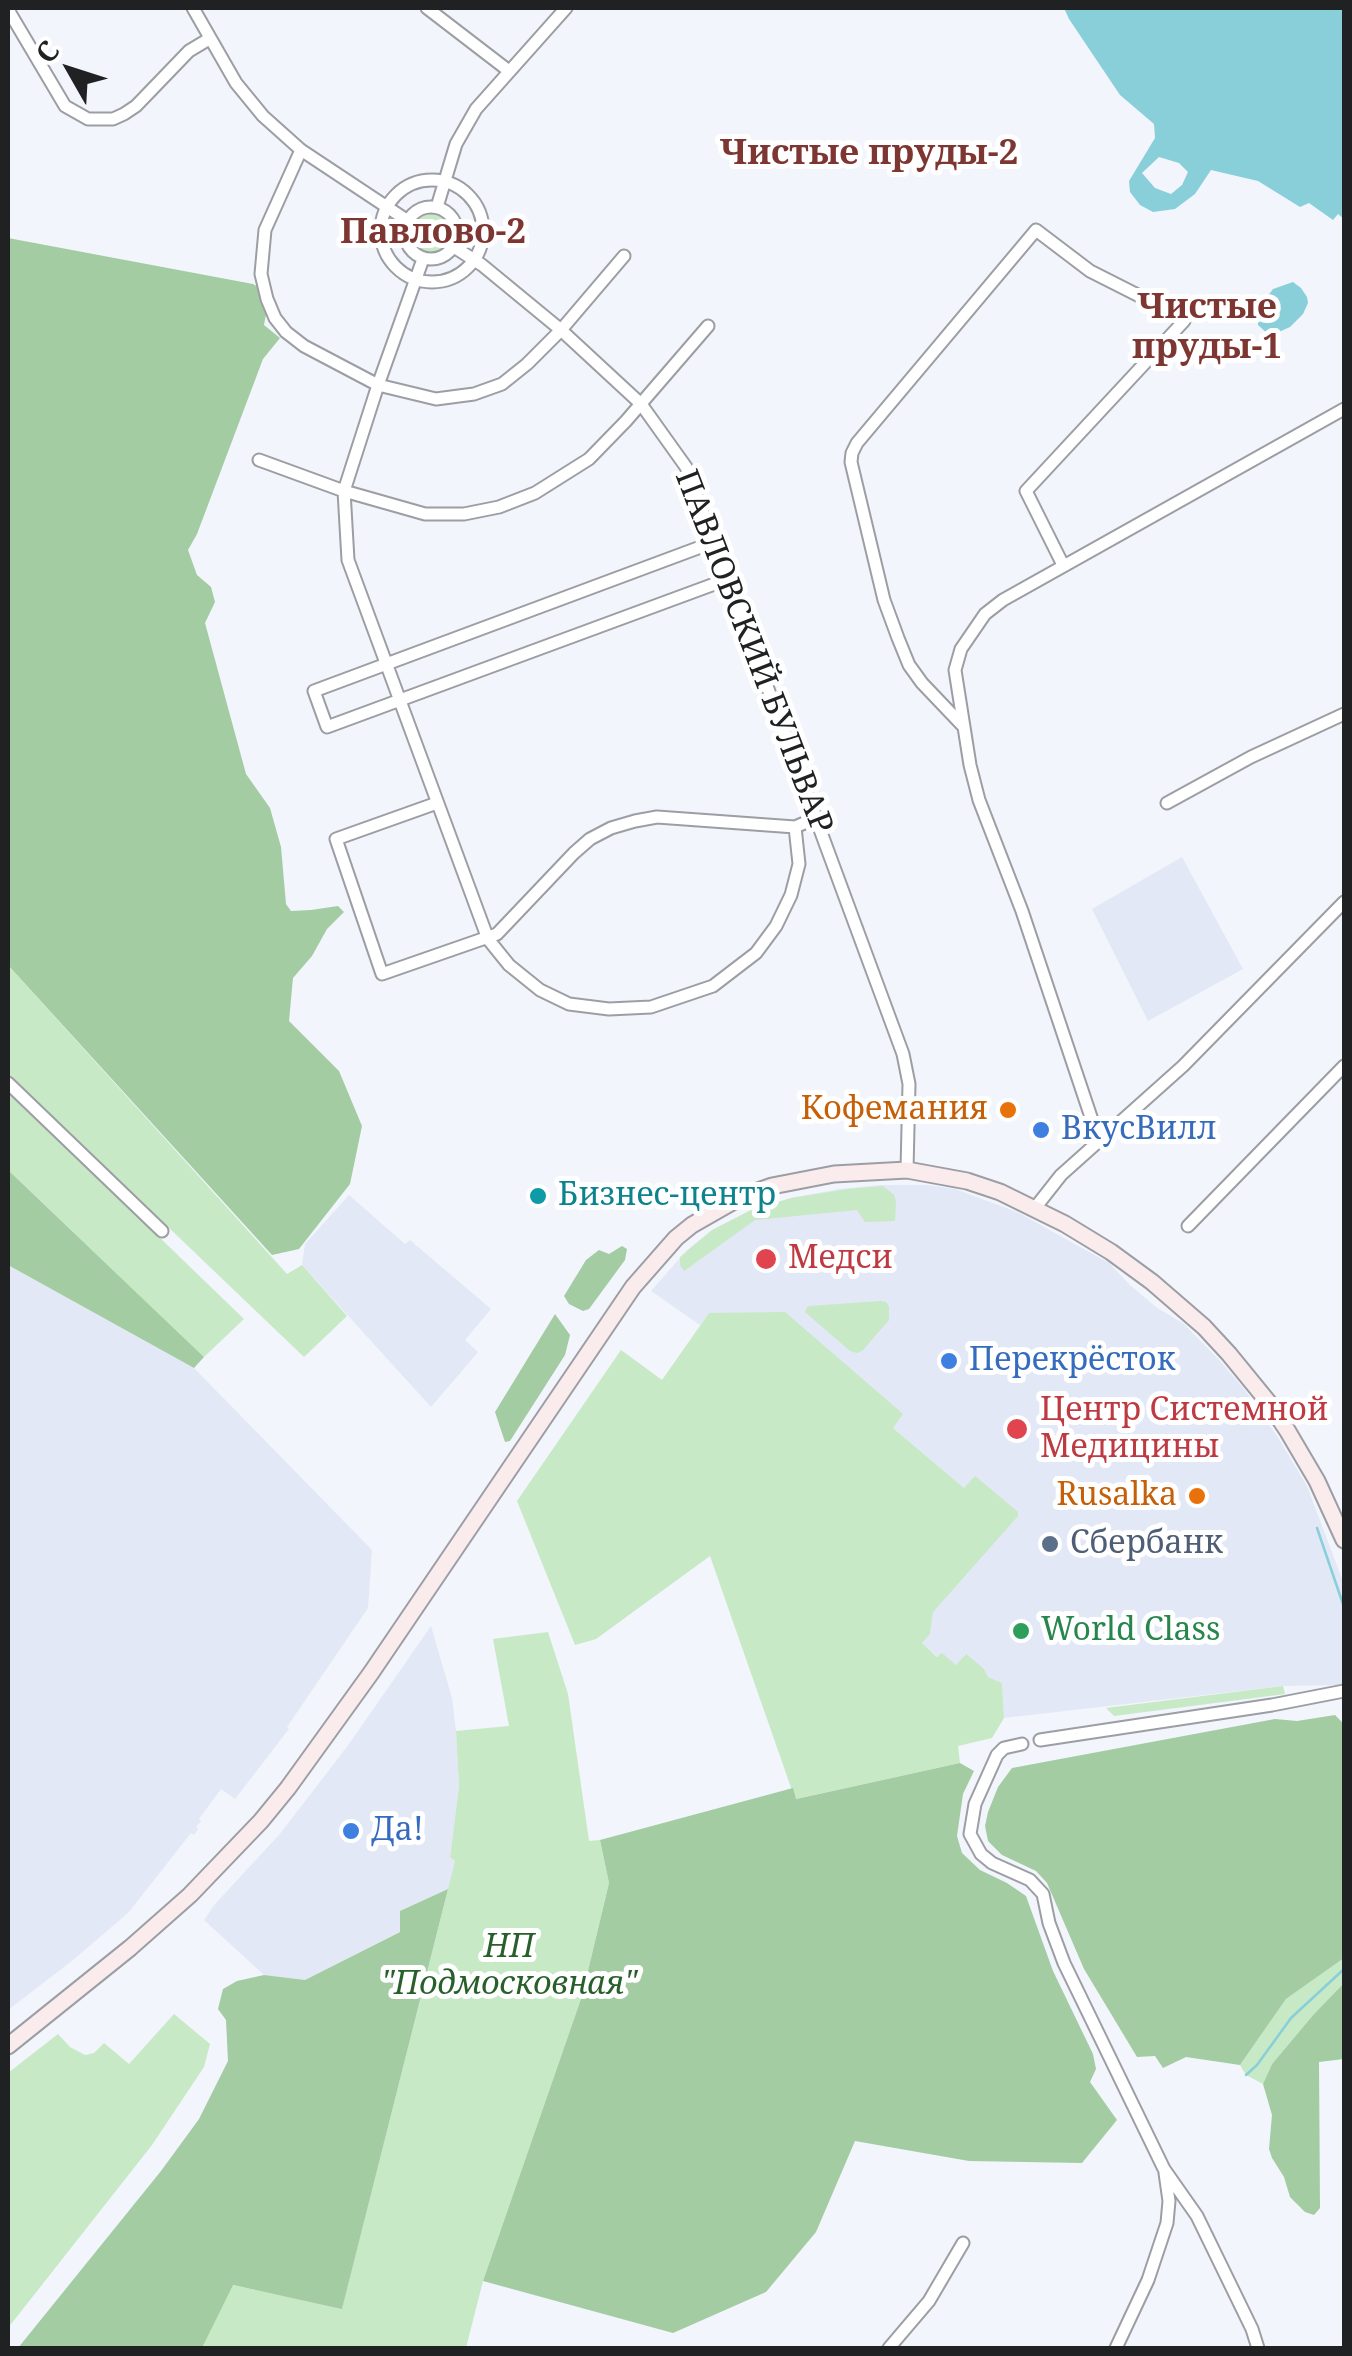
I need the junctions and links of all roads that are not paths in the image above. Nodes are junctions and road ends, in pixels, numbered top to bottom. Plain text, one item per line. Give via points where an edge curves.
1 (9, 8) edge
2 (193, 8) edge
3 (427, 8) edge
4 (566, 8) edge
5 (210, 40) junction
6 (509, 72) junction
7 (301, 150) junction
8 (444, 181) junction
9 (386, 206) junction
10 (438, 208) junction
11 (408, 221) junction
12 (454, 248) junction
13 (624, 256) dead end
14 (423, 259) junction
15 (475, 259) junction
16 (415, 280) junction
17 (708, 326) dead end
18 (561, 330) junction
19 (378, 386) junction
20 (641, 404) junction
21 (1344, 409) edge
22 (259, 460) dead end
23 (344, 491) junction
24 (714, 542) junction
25 (1063, 565) junction
26 (728, 579) junction
27 (386, 665) junction
28 (399, 701) junction
29 (1344, 714) edge
30 (963, 726) junction
31 (437, 803) junction
32 (1167, 803) dead end
33 (816, 818) junction
34 (795, 827) junction
35 (1344, 902) edge
36 (488, 939) junction
37 (1344, 1066) edge
38 (8, 1082) edge
39 (1099, 1142) junction
40 (907, 1170) junction
41 (1035, 1208) junction
42 (1188, 1226) dead end
43 (162, 1231) dead end
44 (1344, 1540) edge
45 (1344, 1690) edge
46 (1040, 1740) dead end
47 (1022, 1744) dead end
48 (8, 2046) edge
49 (1164, 2169) junction
50 (963, 2243) dead end
51 (890, 2348) edge
52 (1116, 2348) edge
53 (1258, 2348) edge

1 - 5 street via 65,106 88,119 124,114
2 - 5 street
3 - 6 street
4 - 6 street
5 - 7 street via 263,116
6 - 8 street via 476,109
7 - 9 street
7 - 19 street via 266,230 261,274 267,299 286,332
8 - 9 street via 411,184
8 - 10 street
8 - 15 street via 472,198 480,212 482,244
9 - 11 street
9 - 16 street via 381,242 388,259
10 - 11 street via 420,209
10 - 12 street via 458,228
11 - 14 street via 405,239
12 - 14 street
12 - 15 street, ПАВЛОВСКИЙ БУЛЬВАР
13 - 18 street
14 - 16 street
15 - 16 street via 443,282
15 - 18 street, ПАВЛОВСКИЙ БУЛЬВАР
16 - 19 street
17 - 20 street
18 - 19 street via 502,384 474,394 436,399
18 - 20 street, ПАВЛОВСКИЙ БУЛЬВАР
19 - 23 street
20 - 23 street via 566,476 499,507 425,514
20 - 24 street, ПАВЛОВСКИЙ БУЛЬВАР via 686,467
21 - 25 street
22 - 23 street
23 - 27 street via 348,560
24 - 26 street, ПАВЛОВСКИЙ БУЛЬВАР
24 - 27 street
25 - 30 street via 1003,600 971,631 955,670
25 - 30 street via 1026,491 1184,321 1090,271 1036,230 852,452 898,638 922,683
26 - 28 street
26 - 33 street, ПАВЛОВСКИЙ БУЛЬВАР
27 - 28 street
27 - 28 street via 314,692 320,710 327,728
28 - 31 street
29 - 32 street
30 - 39 street via 980,800
31 - 36 street
31 - 36 street via 336,839 382,974
33 - 34 street
33 - 40 street, ПАВЛОВСКИЙ БУЛЬВАР via 903,1054
34 - 36 street via 657,817 611,828 574,853
34 - 36 street via 800,864 792,895 756,954 713,986 652,1006 569,1004 540,990
35 - 39 street
37 - 42 street
38 - 43 street
39 - 41 street
40 - 41 main road via 967,1181
40 - 48 main road via 772,1186 714,1211 670,1244 606,1326 288,1788 178,1906
41 - 44 main road via 1128,1264 1217,1341 1287,1430
45 - 46 street
47 - 49 street via 997,1754 970,1834 981,1854 1043,1894 1064,1964
49 - 52 street via 1166,2223
49 - 53 street via 1196,2216
50 - 51 street via 929,2301

